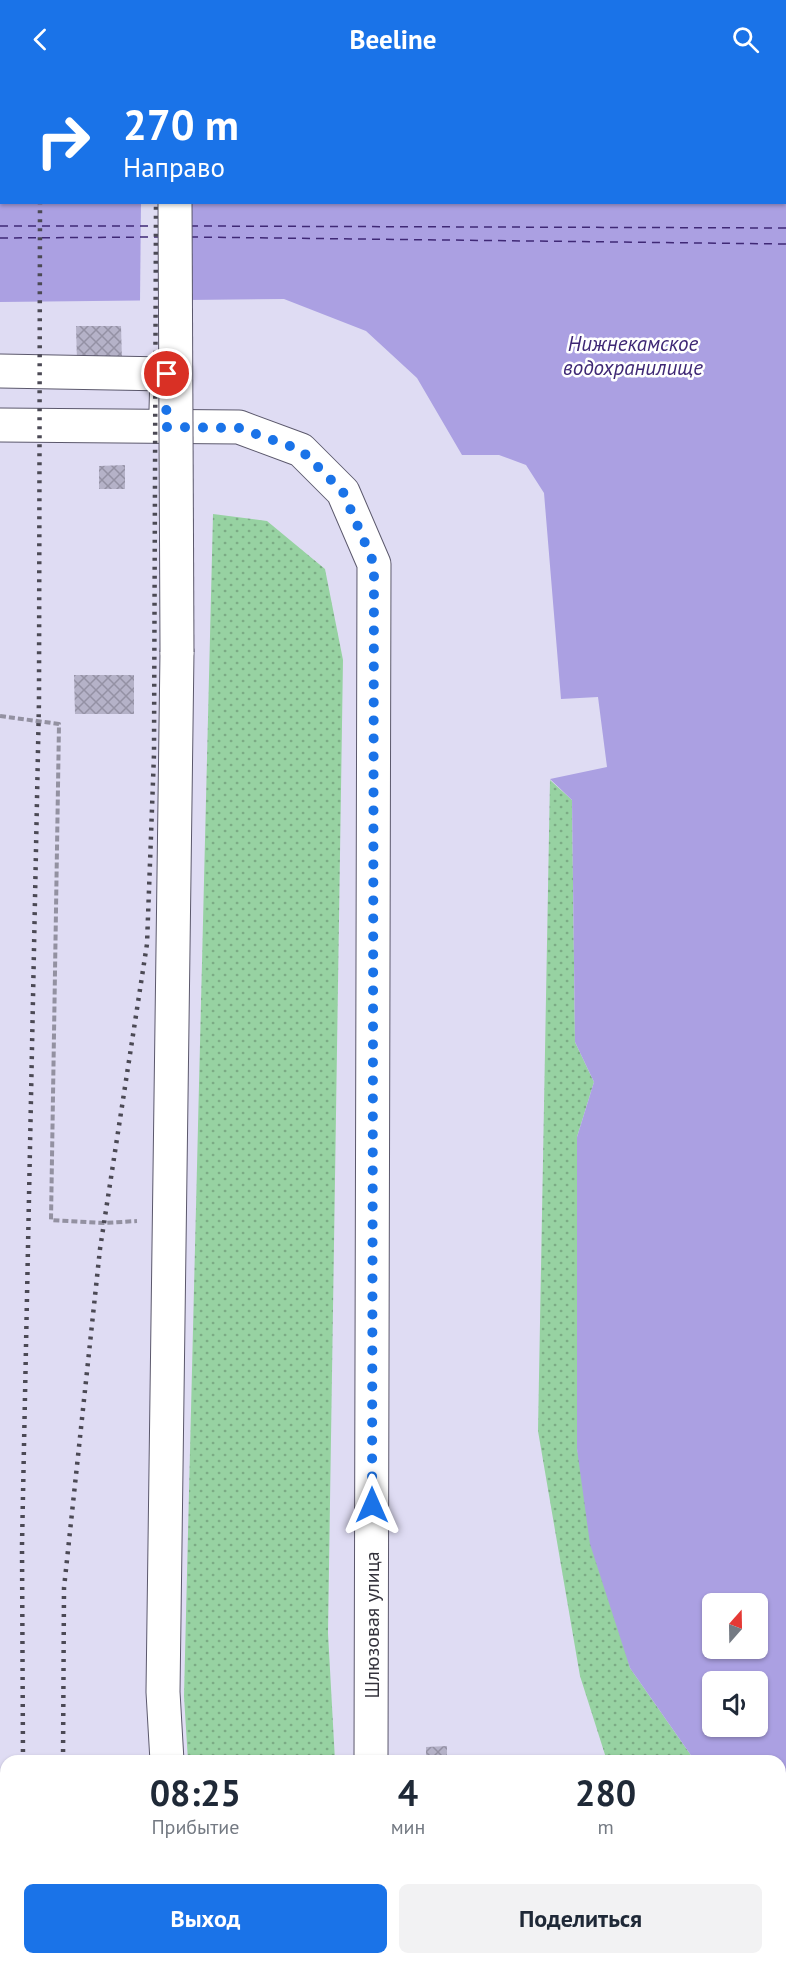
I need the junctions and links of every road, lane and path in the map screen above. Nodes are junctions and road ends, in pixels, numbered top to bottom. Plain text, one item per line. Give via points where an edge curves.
1 (175, 204) edge
2 (0, 371) edge
3 (0, 425) edge
4 (166, 427) junction
5 (0, 716) edge
6 (137, 1219) dead end
7 (167, 1755) edge
8 (371, 1755) edge

1 - 7 street, bridge via 177,652 163,1692
2 - 4 street via 167,374
3 - 4 street, Шлюзовая улица
4 - 8 street, Шлюзовая улица via 239,428 301,450 343,492 374,564
5 - 6 path via 59,724 51,1220 104,1223

